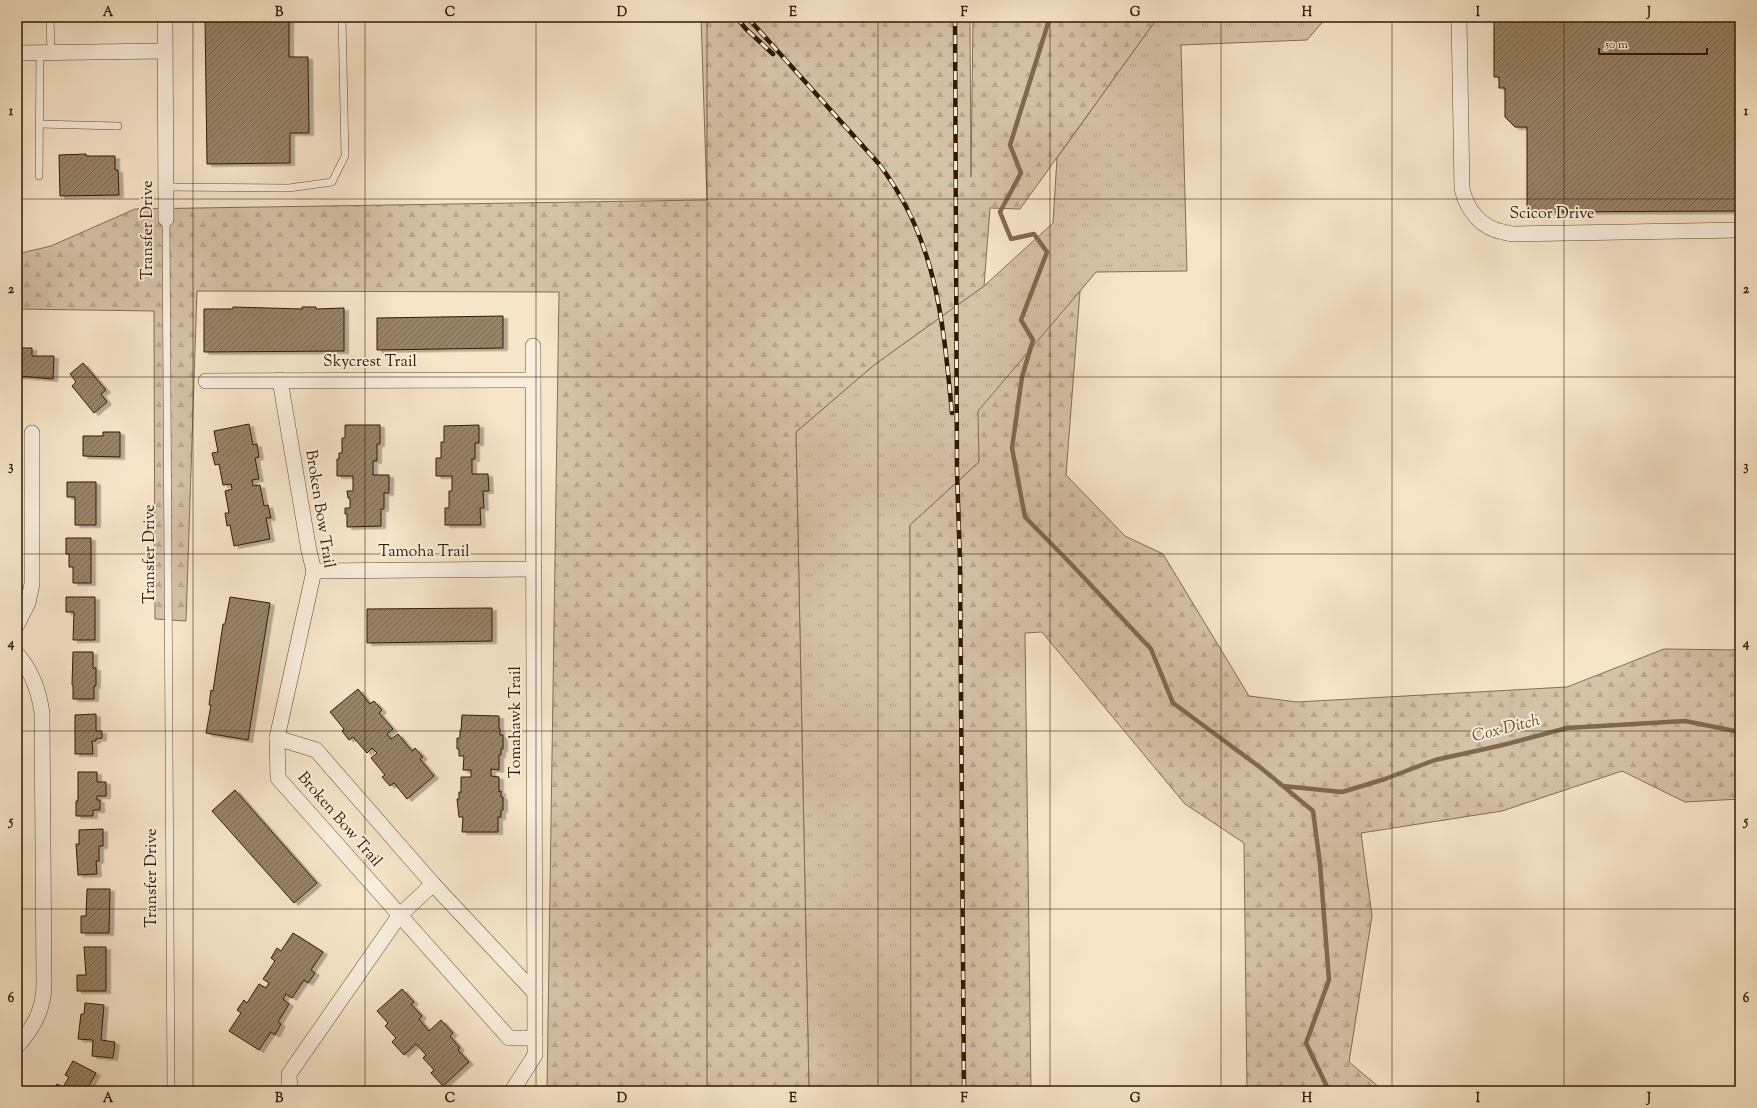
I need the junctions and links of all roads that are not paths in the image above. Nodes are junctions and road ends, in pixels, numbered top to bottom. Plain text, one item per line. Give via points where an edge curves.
1 (50, 17) edge
2 (165, 17) edge
3 (342, 17) edge
4 (1459, 17) edge
5 (165, 51) junction
6 (45, 52) junction
7 (17, 53) edge
8 (39, 124) junction
9 (118, 126) dead end
10 (39, 176) dead end
11 (166, 187) junction
12 (166, 219) joint
13 (1740, 230) edge
14 (533, 346) dead end
15 (280, 380) junction
16 (533, 380) junction
17 (206, 381) dead end
18 (32, 433) dead end
19 (534, 569) junction
20 (314, 571) junction
21 (17, 625) edge
22 (17, 654) edge
23 (277, 738) junction
24 (433, 884) junction
25 (399, 916) junction
26 (536, 993) junction
27 (535, 1038) junction
28 (17, 1046) edge
29 (171, 1091) edge
30 (290, 1091) edge
31 (512, 1091) edge

1 - 6 lane
2 - 5 street, Transfer Drive
3 - 11 lane via 345,156 332,182 289,188
4 - 13 street, Scicor Drive via 1462,189 1468,206 1481,223 1512,234
5 - 6 street
5 - 11 street, Transfer Drive
6 - 7 street
6 - 8 lane
8 - 9 lane
8 - 10 lane
11 - 12 street, Transfer Drive
12 - 29 lane, Transfer Drive
14 - 16 street, Tomahawk Trail
15 - 16 street, Skycrest Trail
15 - 17 street, Skycrest Trail
15 - 20 street, Broken Bow Trail
16 - 19 street, Tomahawk Trail
18 - 21 street via 32,584 28,603
19 - 20 street, Tamoha Trail
19 - 26 street, Tomahawk Trail
20 - 23 street, Broken Bow Trail
22 - 28 street via 36,686 42,713 44,984 42,1006 37,1019 30,1032
23 - 24 street, Broken Bow Trail via 316,750
23 - 25 street, Broken Bow Trail via 278,778
24 - 25 street
24 - 26 street, Broken Bow Trail
25 - 27 street, Broken Bow Trail via 509,1038
25 - 30 street via 289,1074
26 - 27 street, Tomahawk Trail
27 - 31 street, Tomahawk Trail via 535,1055

